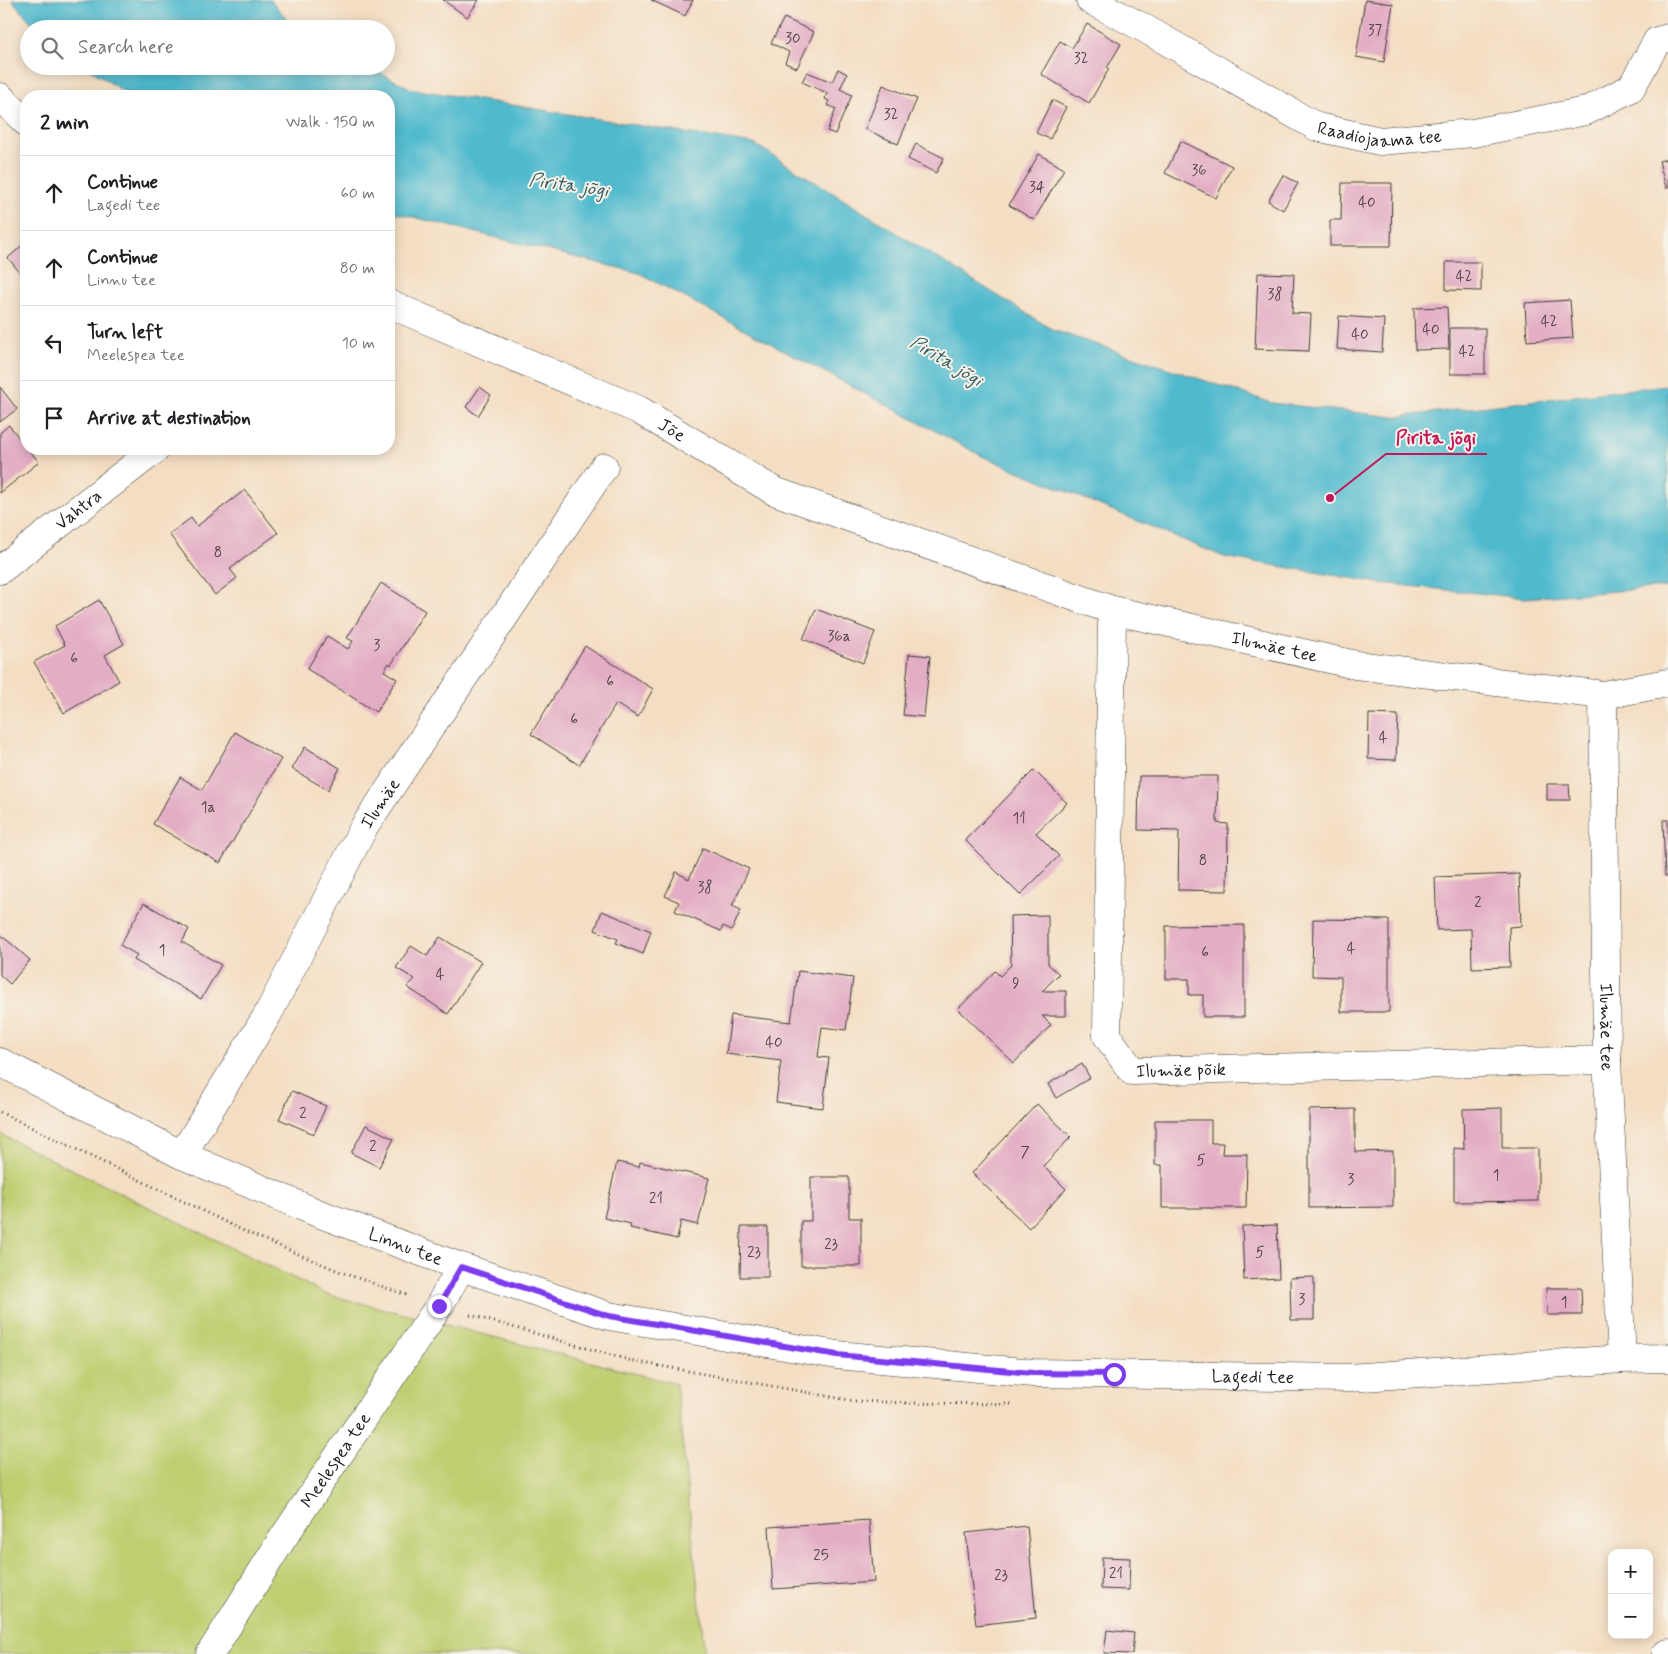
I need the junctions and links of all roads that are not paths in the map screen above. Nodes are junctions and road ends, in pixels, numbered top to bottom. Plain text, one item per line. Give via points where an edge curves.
1 (1090, 0) edge
2 (1668, 38) edge
3 (0, 96) edge
4 (20, 116) edge
5 (395, 307) edge
6 (148, 455) edge
7 (604, 467) dead end
8 (956, 554) joint
9 (0, 570) edge
10 (1112, 610) junction
11 (1668, 683) edge
12 (1603, 695) junction
13 (1607, 1060) junction
14 (0, 1062) edge
15 (182, 1155) junction
16 (461, 1267) junction
17 (837, 1355) joint
18 (1668, 1358) edge
19 (1622, 1359) junction
20 (210, 1654) edge

1 - 2 street, Raadiojaama tee via 1317,127 1380,141 1473,134 1586,111 1631,88 1657,41
3 - 4 street
5 - 8 street, Jõe via 639,410 774,491
6 - 9 street, Vahtra
7 - 15 street, Ilumäe via 364,827 268,1014
8 - 10 street, Ilumäe tee
10 - 12 street, Ilumäe tee via 1356,665
10 - 13 street, Ilumäe põik via 1107,1036 1132,1071
11 - 12 street, Ilumäe tee
12 - 13 street, Ilumäe tee
13 - 19 street, Ilumäe tee
14 - 15 street, Linnu tee
15 - 16 street, Linnu tee via 315,1212
16 - 17 street, Linnu tee via 609,1316
16 - 20 street, Meelespea tee via 439,1306 281,1540
17 - 19 street, Lagedi tee via 1033,1373 1348,1378
18 - 19 street, Lagedi tee

